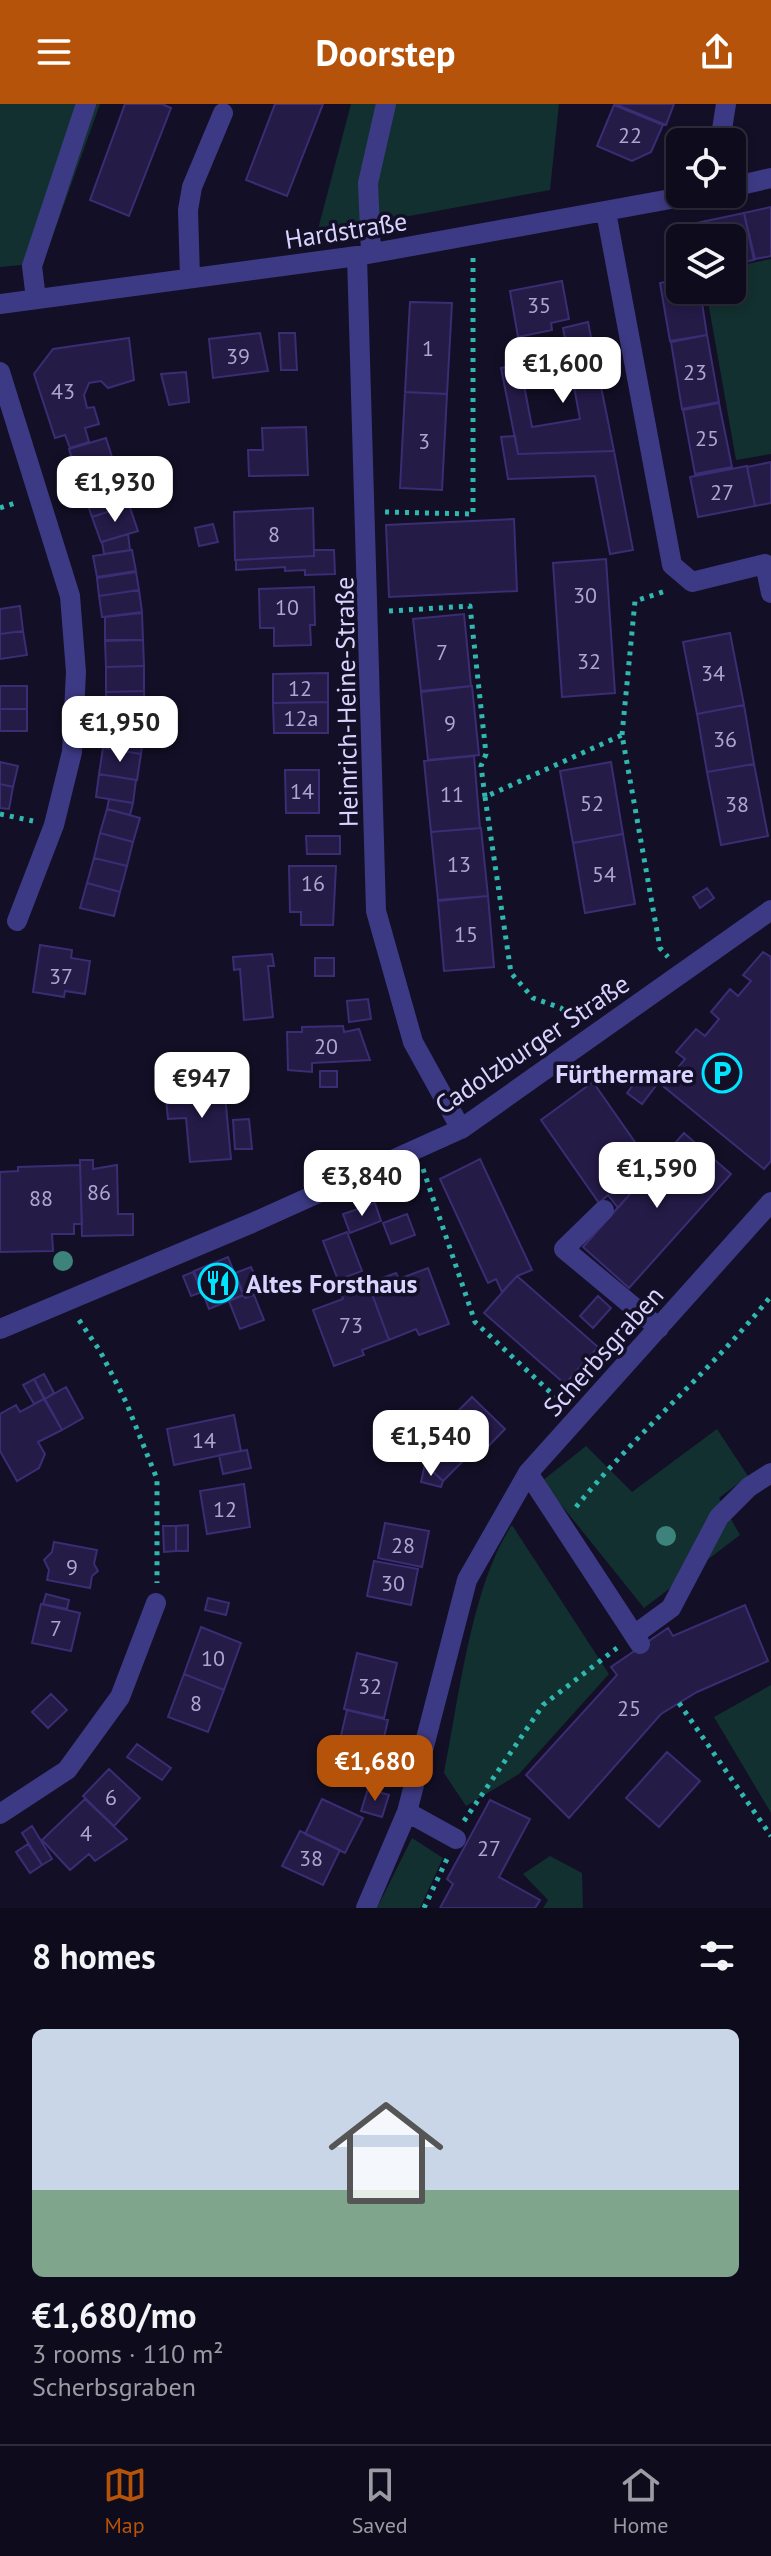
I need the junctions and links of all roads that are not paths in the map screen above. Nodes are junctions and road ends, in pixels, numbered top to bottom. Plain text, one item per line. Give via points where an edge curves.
1 (86, 104) edge
2 (386, 104) edge
3 (726, 104) edge
4 (223, 113) dead end
5 (722, 128) edge
6 (771, 178) edge
7 (746, 184) edge
8 (666, 200) edge
9 (606, 212) junction
10 (364, 255) junction
11 (190, 278) junction
12 (36, 299) junction
13 (0, 304) edge
14 (0, 372) edge
15 (771, 593) edge
16 (771, 910) edge
17 (17, 921) dead end
18 (461, 1129) junction
19 (771, 1202) edge
20 (604, 1210) dead end
21 (659, 1328) junction
22 (0, 1329) edge
23 (528, 1473) junction
24 (771, 1473) edge
25 (156, 1603) road end
26 (407, 1812) junction
27 (0, 1814) edge
28 (456, 1839) road end
29 (366, 1908) edge

1 - 12 street via 32,266
2 - 10 street, Heinrich-Heine-Straße via 368,183
3 - 5 street
4 - 11 street via 192,187
6 - 7 street
8 - 9 street, Hardstraße
9 - 10 street, Hardstraße
9 - 15 street via 672,565 692,582 765,564
10 - 11 street, Hardstraße
10 - 18 street, Heinrich-Heine-Straße via 376,911 413,1042
11 - 12 street, Hardstraße
12 - 13 street, Hardstraße
14 - 17 street via 70,596 76,672 72,752 54,825
16 - 18 street, Cadolzburger Straße
18 - 22 street, Cadolzburger Straße
19 - 21 street, Scherbsgraben
20 - 21 street via 564,1249
21 - 23 street, Scherbsgraben
23 - 24 street via 638,1641 671,1608 719,1517
23 - 26 street, Scherbsgraben via 467,1580
25 - 27 street via 120,1697 67,1770
26 - 28 street
26 - 29 street, Scherbsgraben

